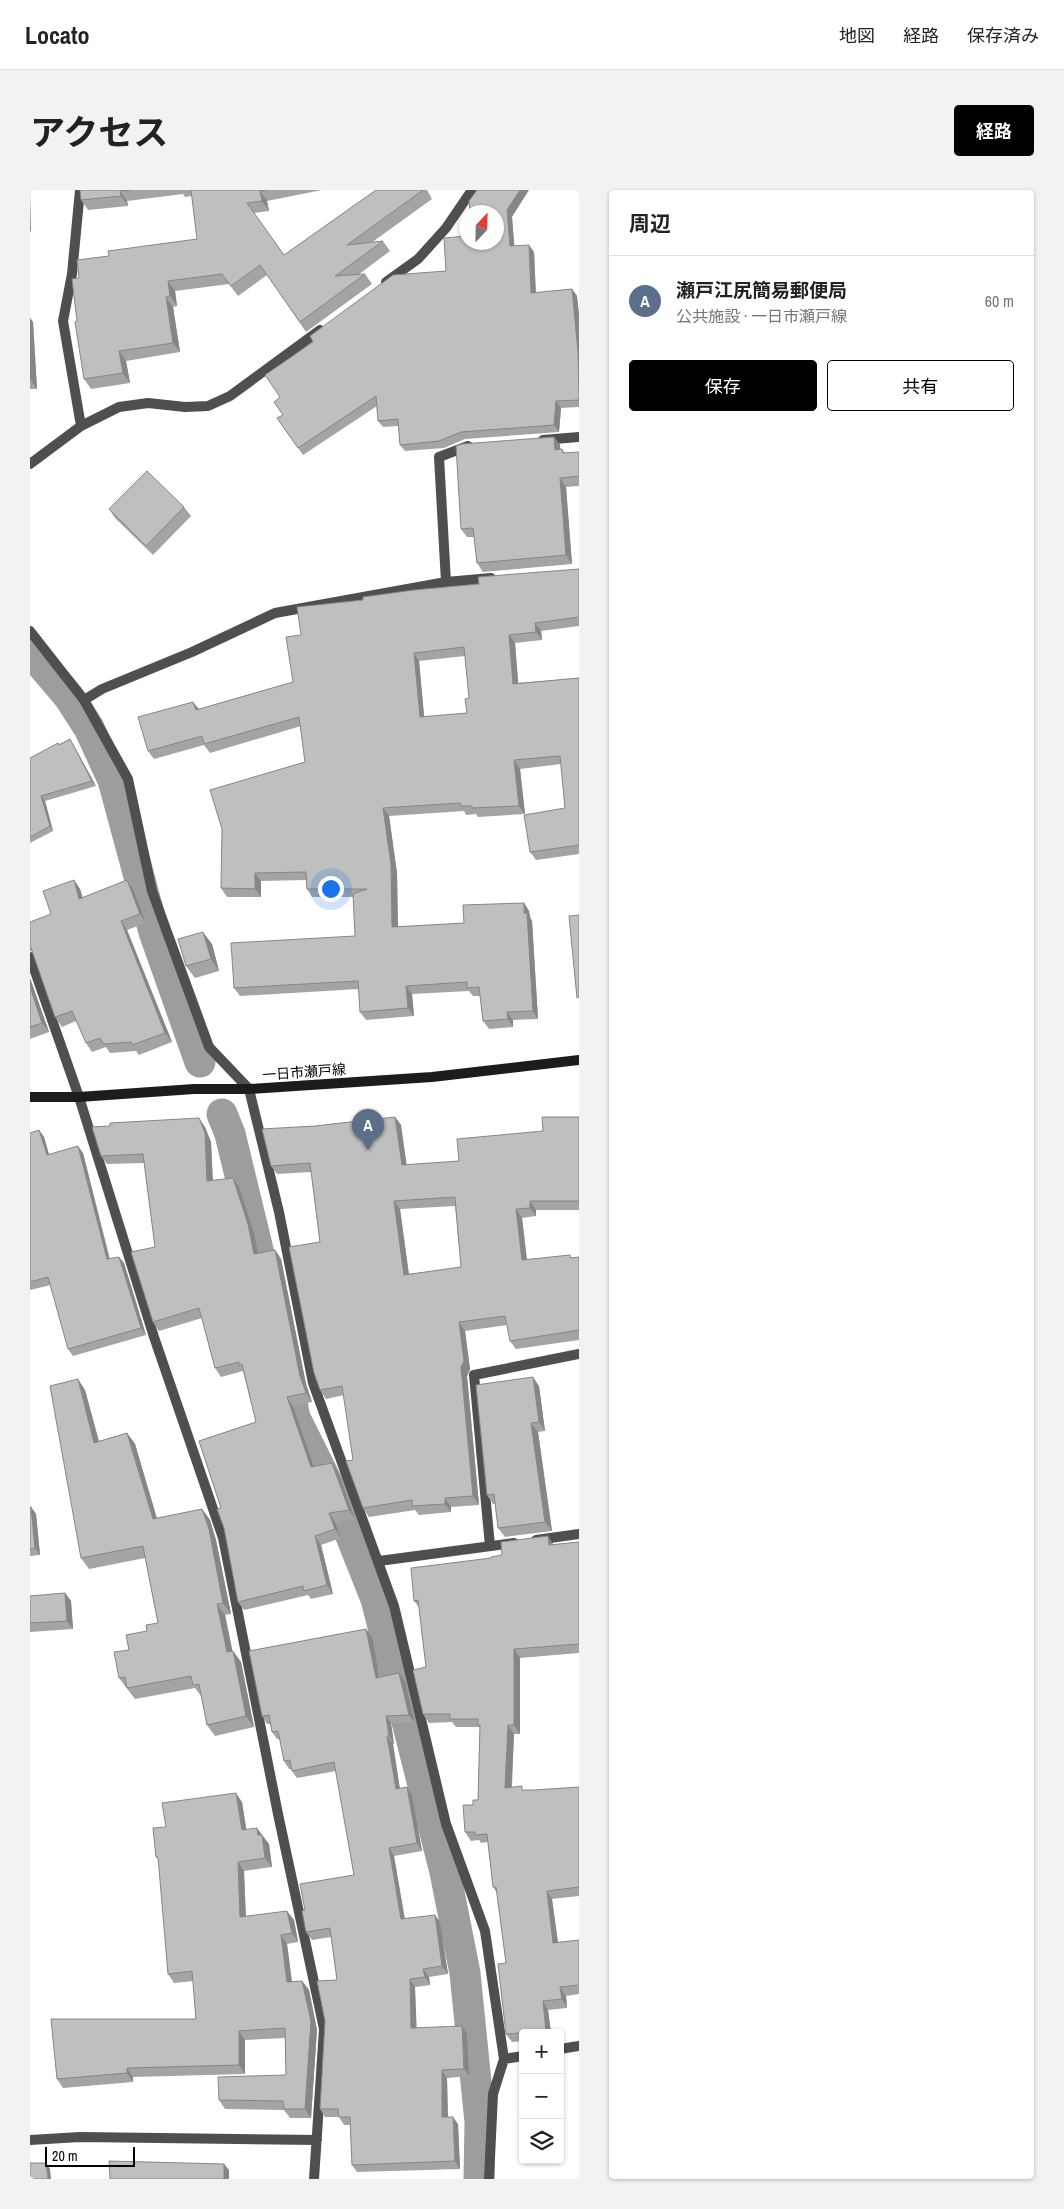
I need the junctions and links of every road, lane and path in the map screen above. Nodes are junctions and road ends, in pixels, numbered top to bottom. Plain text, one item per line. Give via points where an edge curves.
1 (80, 190) edge
2 (472, 190) edge
3 (379, 287) edge
4 (332, 322) edge
5 (81, 426) junction
6 (579, 437) edge
7 (532, 441) edge
8 (475, 446) edge
9 (30, 464) edge
10 (506, 577) edge
11 (446, 582) junction
12 (30, 631) edge
13 (84, 700) junction
14 (30, 957) edge
15 (579, 1060) edge
16 (249, 1089) junction
17 (30, 1097) edge
18 (79, 1097) junction
19 (579, 1354) edge
20 (579, 1534) edge
21 (490, 1546) junction
22 (379, 1561) junction
23 (579, 2046) edge
24 (564, 2048) edge
25 (519, 2057) edge
26 (504, 2059) junction
27 (30, 2140) edge
28 (317, 2140) junction
29 (314, 2179) edge
30 (489, 2179) edge

1 - 5 street via 72,274 63,321
2 - 3 street via 446,228 418,259
4 - 5 street via 230,396 208,406 148,403 119,407
5 - 9 street
6 - 7 street
8 - 11 street via 466,446 439,457
10 - 11 street
11 - 13 street via 275,613 102,689
12 - 13 street
13 - 16 street via 128,779 152,891 209,1047
14 - 18 street
15 - 16 main road, 一日市瀬戸線 via 432,1077
16 - 18 main road, 一日市瀬戸線 via 194,1089
16 - 22 street via 313,1383
17 - 18 main road, 一日市瀬戸線
18 - 28 street via 154,1337 223,1538 324,2029
19 - 21 street via 474,1375
20 - 21 street
21 - 22 street
22 - 26 street via 394,1606 446,1824 485,1931
23 - 24 street
25 - 26 street
26 - 30 street via 493,2094
27 - 28 street via 80,2137
28 - 29 street

